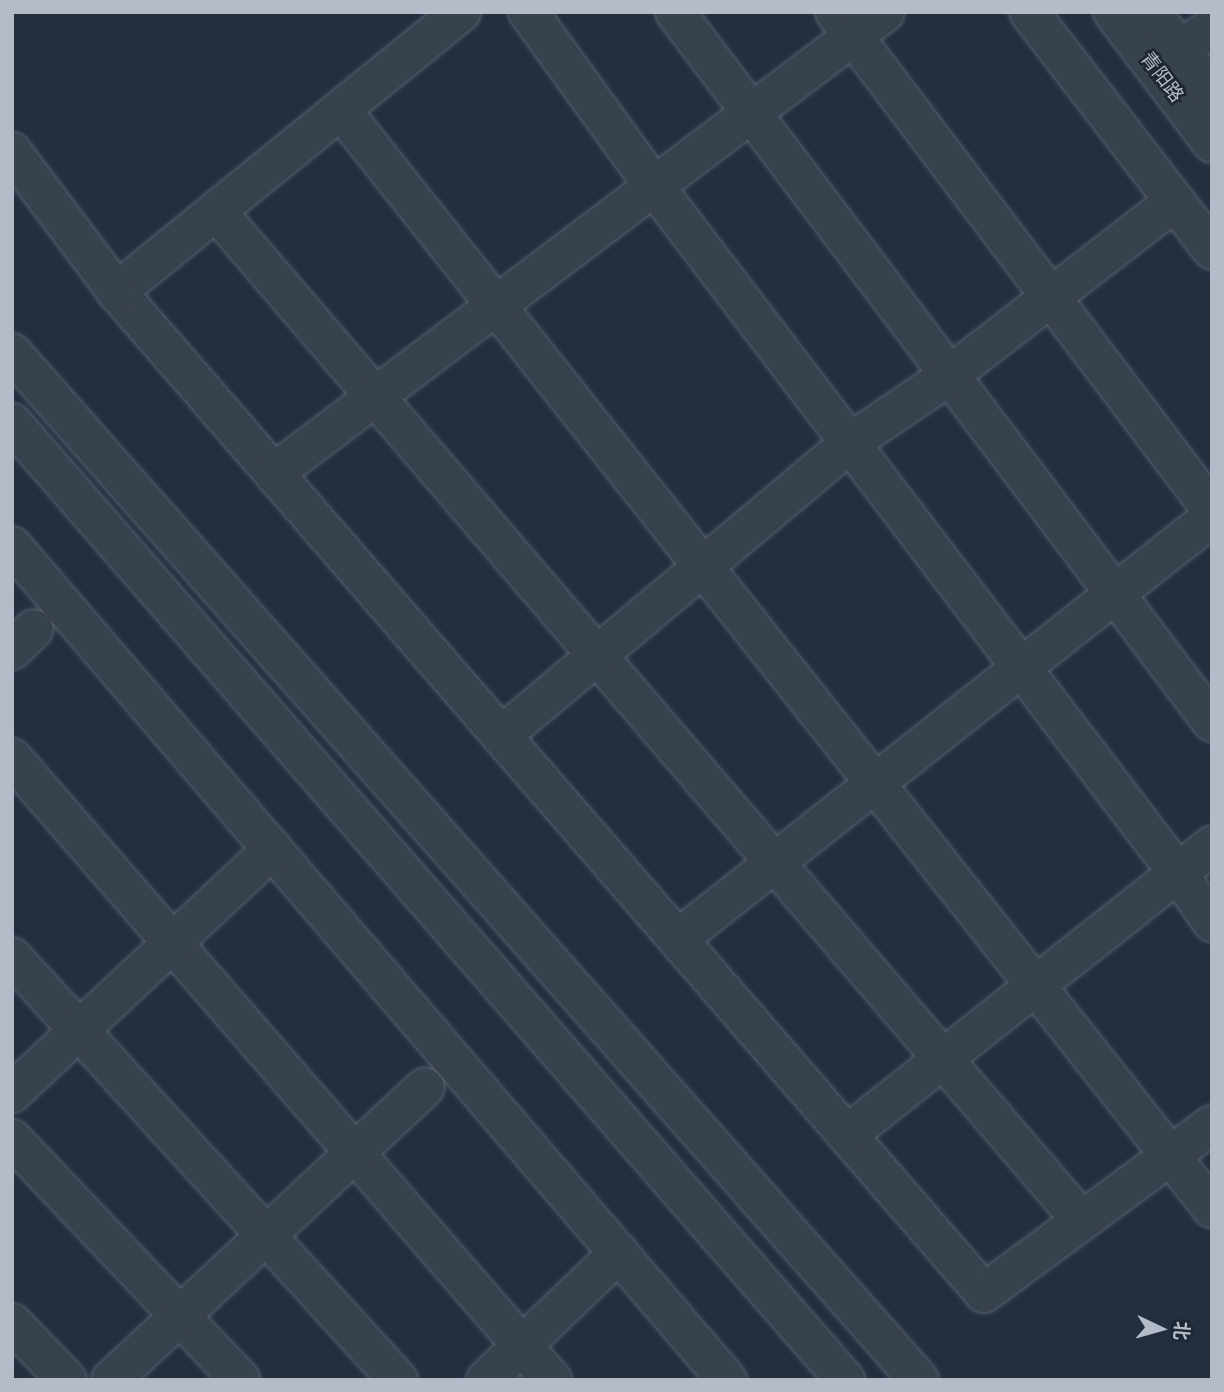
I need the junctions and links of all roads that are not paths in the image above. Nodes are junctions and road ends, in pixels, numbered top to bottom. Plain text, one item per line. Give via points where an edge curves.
1 (461, 12) edge
2 (528, 12) edge
3 (675, 12) edge
4 (885, 12) edge
5 (1030, 12) edge
6 (1113, 12) edge
7 (1151, 12) edge
8 (844, 24) edge
9 (1212, 27) edge
10 (1180, 51) junction
11 (1212, 92) edge
12 (341, 110) junction
13 (752, 112) junction
14 (1212, 143) edge
15 (12, 152) edge
16 (654, 186) junction
17 (1175, 201) junction
18 (216, 211) junction
19 (1212, 250) edge
20 (117, 292) junction
21 (1051, 298) junction
22 (495, 304) junction
23 (12, 353) edge
24 (950, 375) junction
25 (374, 395) junction
26 (12, 424) edge
27 (850, 443) junction
28 (274, 473) junction
29 (1212, 510) edge
30 (1212, 517) edge
31 (12, 545) edge
32 (703, 567) junction
33 (1114, 593) junction
34 (597, 655) junction
35 (1020, 667) junction
36 (1212, 722) edge
37 (501, 736) junction
38 (12, 758) edge
39 (874, 783) junction
40 (1212, 846) edge
41 (273, 849) junction
42 (775, 862) junction
43 (1178, 873) junction
44 (1212, 922) edge
45 (678, 939) junction
46 (172, 943) junction
47 (12, 957) edge
48 (1035, 986) junction
49 (79, 1030) junction
50 (944, 1059) junction
51 (425, 1087) dead end
52 (12, 1093) edge
53 (1212, 1125) edge
54 (847, 1135) junction
55 (12, 1139) edge
56 (355, 1153) junction
57 (1170, 1156) junction
58 (1212, 1208) edge
59 (1082, 1221) junction
60 (266, 1236) junction
61 (619, 1253) junction
62 (180, 1316) junction
63 (12, 1323) edge
64 (522, 1345) junction
65 (67, 1380) edge
66 (111, 1380) edge
67 (241, 1380) edge
68 (398, 1380) edge
69 (486, 1380) edge
70 (552, 1380) edge
71 (727, 1380) edge
72 (845, 1380) edge
73 (919, 1380) edge

1 - 12 street
2 - 16 street
3 - 13 street
4 - 8 street
5 - 17 street
6 - 14 street, 青阳路
7 - 10 street, 青阳路
8 - 13 street
8 - 21 street
9 - 10 street
10 - 11 street, 青阳路
12 - 18 street
12 - 22 street
13 - 16 street
13 - 24 street
15 - 20 street
16 - 22 street
16 - 27 street
17 - 19 street
17 - 21 street
18 - 20 street
18 - 25 street
20 - 28 street
21 - 24 street
21 - 29 street
22 - 25 street
22 - 32 street
23 - 73 street
24 - 27 street
24 - 33 street
25 - 28 street
25 - 34 street
26 - 72 street
27 - 32 street
27 - 35 street
28 - 37 street
30 - 33 street
31 - 41 street
32 - 34 street
32 - 39 street
33 - 35 street
33 - 36 street
34 - 37 street
34 - 42 street
35 - 39 street
35 - 43 street
37 - 45 street
38 - 46 street
39 - 42 street
39 - 48 street
40 - 43 street
41 - 46 street
41 - 61 street
42 - 45 street
42 - 50 street
43 - 44 street
43 - 48 street
45 - 54 street
46 - 49 street
46 - 56 street
47 - 49 street
48 - 50 street
48 - 57 street
49 - 52 street
49 - 60 street
50 - 54 street
50 - 59 street
51 - 56 street
53 - 57 street
54 - 59 street via 984,1293
55 - 62 street
56 - 60 street
56 - 64 street
57 - 58 street
57 - 59 street
60 - 62 street
60 - 68 street
61 - 64 street
61 - 71 street
62 - 66 street
62 - 67 street
63 - 65 street
64 - 69 street
64 - 70 street

